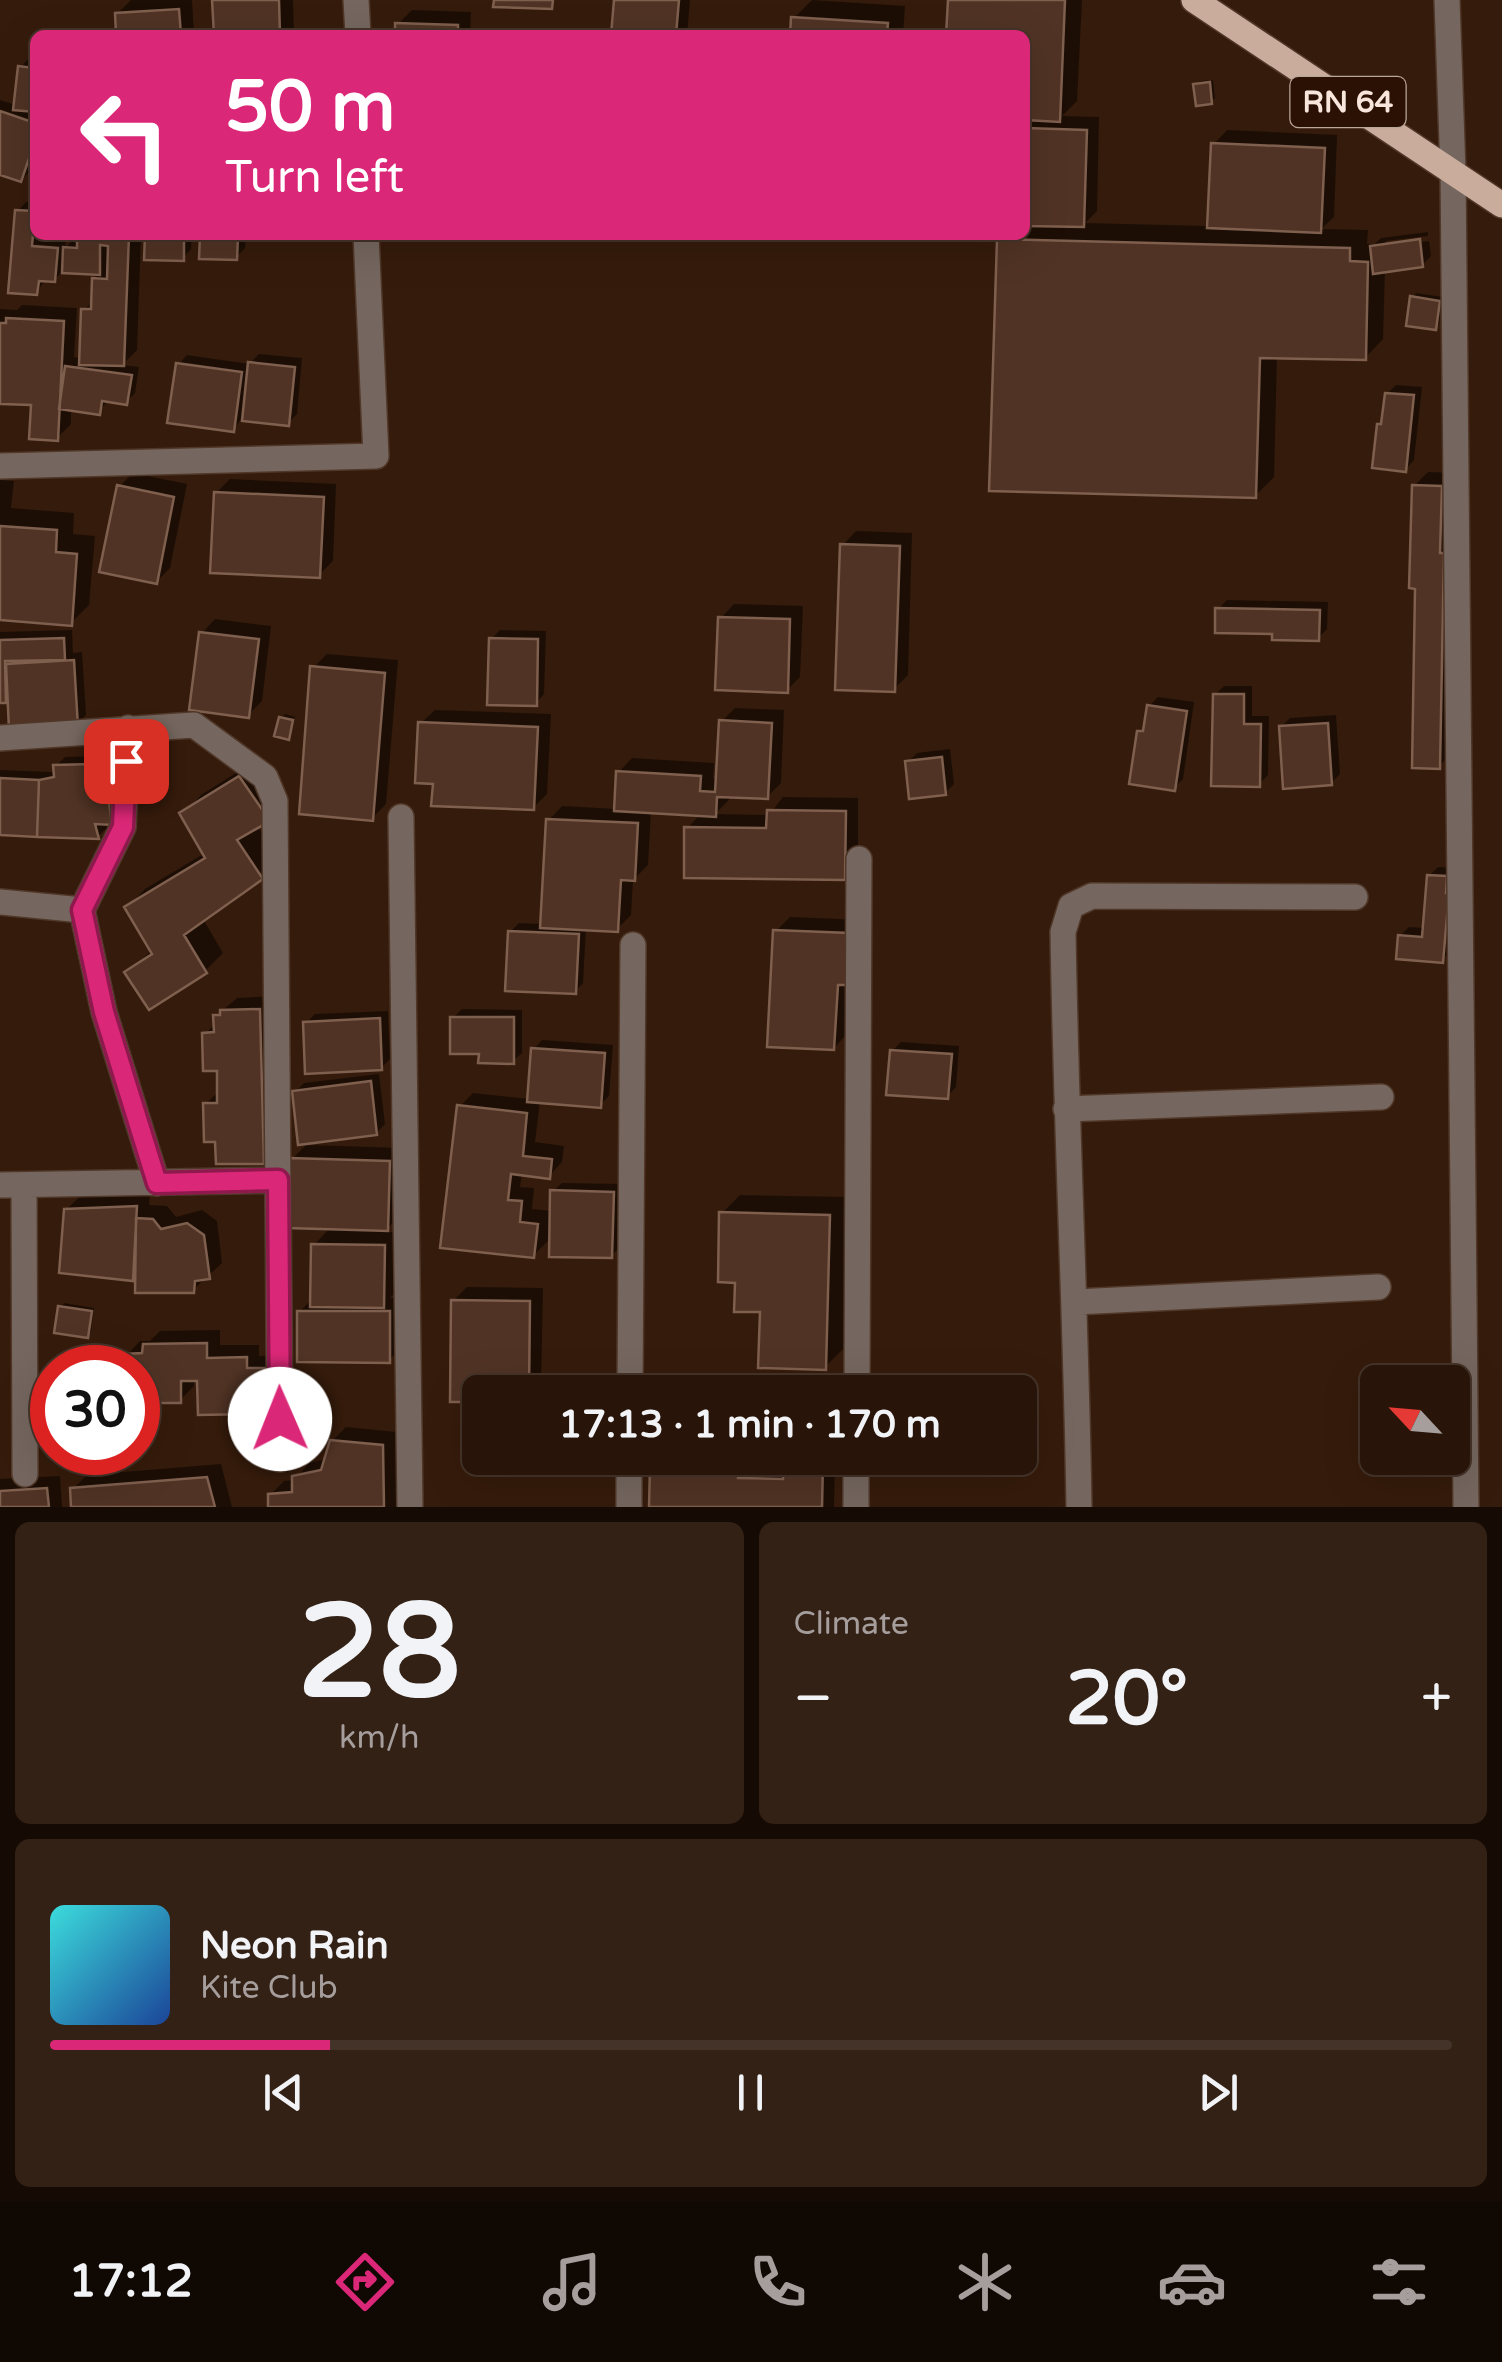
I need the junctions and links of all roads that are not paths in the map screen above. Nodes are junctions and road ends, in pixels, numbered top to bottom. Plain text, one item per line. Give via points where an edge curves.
1 (356, 0) edge
2 (1194, 0) edge
3 (1447, 0) edge
4 (358, 30) edge
5 (1452, 172) junction
6 (1502, 204) edge
7 (366, 240) edge
8 (0, 466) edge
9 (128, 728) junction
10 (0, 738) edge
11 (402, 818) dead end
12 (859, 859) dead end
13 (1356, 897) dead end
14 (0, 902) edge
15 (82, 910) junction
16 (633, 945) dead end
17 (1381, 1097) dead end
18 (1066, 1109) junction
19 (278, 1180) junction
20 (157, 1183) junction
21 (12, 1185) edge
22 (1378, 1287) dead end
23 (1076, 1302) junction
24 (630, 1375) edge
25 (856, 1375) edge
26 (280, 1459) dead end
27 (25, 1474) dead end
28 (630, 1475) edge
29 (856, 1475) edge
30 (410, 1507) edge
31 (629, 1507) edge
32 (856, 1507) edge
33 (1079, 1507) edge
34 (1466, 1507) edge

1 - 4 street
2 - 5 main road, RN 64
3 - 5 street
5 - 6 main road, RN 64
5 - 34 street
7 - 8 street via 376,456
9 - 10 street
9 - 15 street via 123,827
9 - 19 street via 194,725 266,777 275,801
11 - 30 street
12 - 25 street
13 - 18 street via 1092,896 1071,906 1063,932
14 - 15 street
15 - 20 street via 104,1012
16 - 24 street
17 - 18 street
18 - 23 street
19 - 20 street
19 - 26 street
20 - 21 street
21 - 27 street
22 - 23 street
23 - 33 street
28 - 31 street
29 - 32 street

